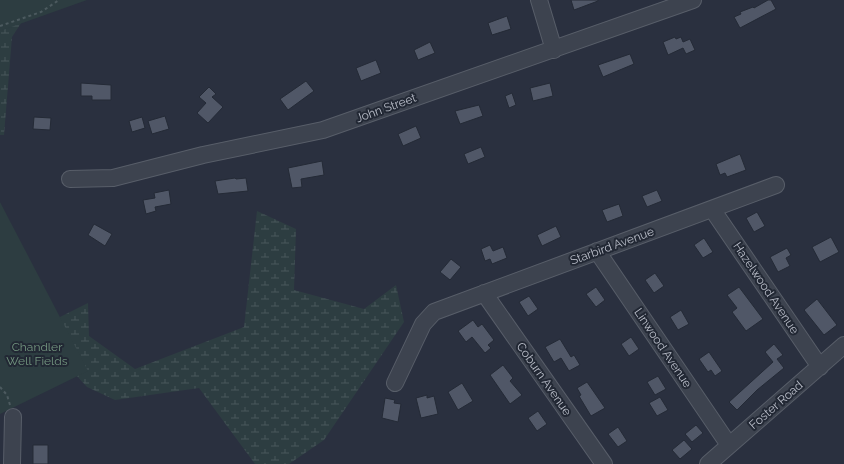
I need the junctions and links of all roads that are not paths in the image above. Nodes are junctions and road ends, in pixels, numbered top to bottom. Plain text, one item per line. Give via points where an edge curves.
1 (539, 0) edge
2 (693, 0) edge
3 (554, 50) junction
4 (70, 178) dead end
5 (776, 185) dead end
6 (712, 209) junction
7 (597, 251) junction
8 (484, 293) junction
9 (844, 345) edge
10 (820, 367) junction
11 (396, 382) dead end
12 (13, 417) road end
13 (730, 445) junction
14 (12, 464) edge
15 (604, 464) edge
16 (708, 464) edge

1 - 3 street
2 - 3 street, John Street
3 - 4 street, John Street via 323,130 113,178
5 - 6 street, Starbird Avenue
6 - 7 street, Starbird Avenue
6 - 10 street, Hazelwood Avenue
7 - 8 street, Starbird Avenue
7 - 13 street, Linwood Avenue
8 - 11 street, Starbird Avenue via 434,312 423,324
8 - 15 street, Coburn Avenue
9 - 10 street, Foster Road
10 - 13 street, Foster Road
12 - 14 street
13 - 16 street, Foster Road

